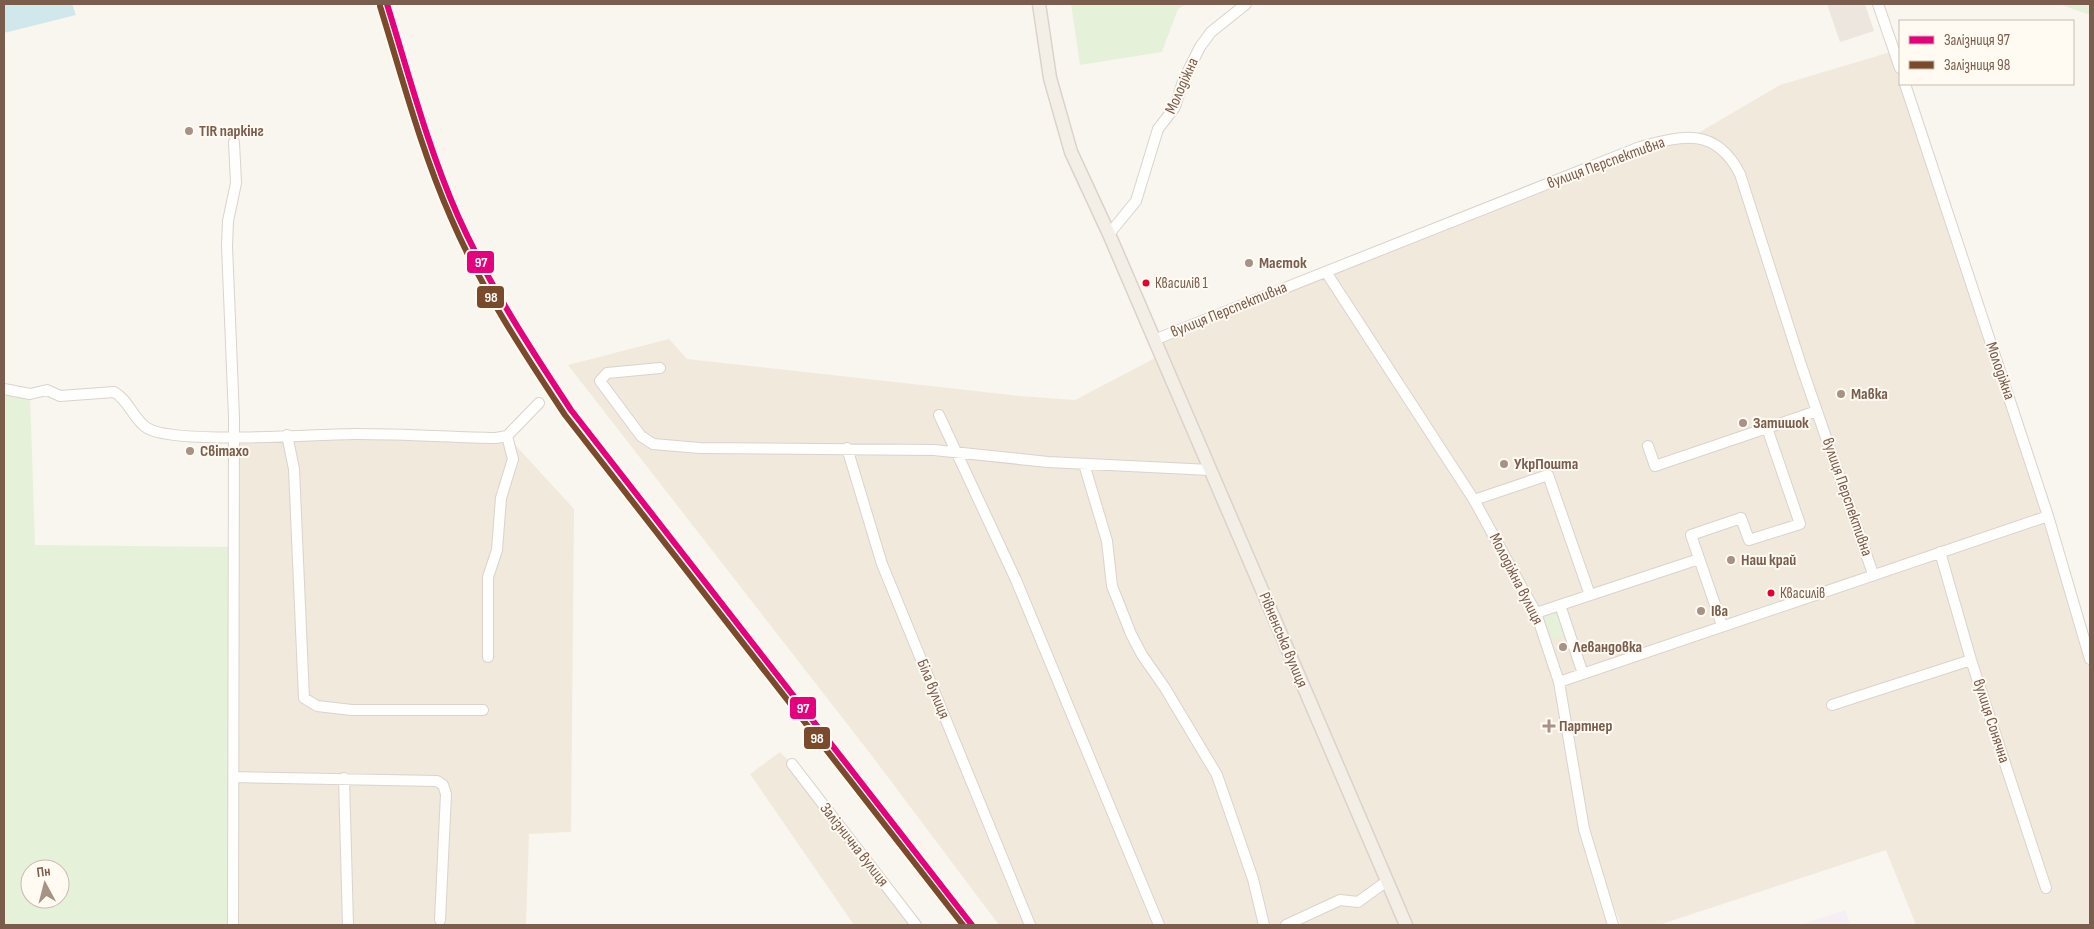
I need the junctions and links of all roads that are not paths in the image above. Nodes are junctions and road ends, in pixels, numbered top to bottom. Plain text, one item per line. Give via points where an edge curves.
1 (1039, 4) edge
2 (1246, 4) edge
3 (1878, 4) edge
4 (1899, 65) edge
5 (1905, 85) edge
6 (234, 142) dead end
7 (1110, 234) junction
8 (1326, 272) junction
9 (1154, 340) junction
10 (660, 368) dead end
11 (4, 389) edge
12 (539, 403) dead end
13 (1817, 412) junction
14 (939, 415) dead end
15 (1767, 428) junction
16 (288, 435) junction
17 (234, 436) junction
18 (507, 436) junction
19 (1648, 446) dead end
20 (847, 448) junction
21 (957, 453) junction
22 (1084, 464) junction
23 (1210, 470) junction
24 (1474, 500) junction
25 (2048, 516) junction
26 (1940, 552) junction
27 (1699, 559) junction
28 (1873, 574) junction
29 (1590, 595) junction
30 (1560, 605) junction
31 (1536, 613) junction
32 (1722, 625) junction
33 (488, 657) dead end
34 (2090, 659) edge
35 (1971, 660) junction
36 (1583, 674) junction
37 (1560, 682) junction
38 (1832, 705) dead end
39 (483, 710) dead end
40 (792, 764) dead end
41 (234, 777) junction
42 (344, 778) junction
43 (1387, 881) junction
44 (2046, 888) dead end
45 (440, 920) dead end
46 (233, 925) edge
47 (348, 925) edge
48 (916, 925) edge
49 (1030, 925) edge
50 (1159, 925) edge
51 (1264, 925) edge
52 (1286, 925) edge
53 (1406, 925) edge
54 (1613, 925) edge

1 - 7 main road, Рівненська вулиця via 1050,78 1071,152
2 - 7 street, Молодіжна via 1211,32 1200,47 1183,81 1175,107 1158,130 1136,201
3 - 4 street
5 - 25 street, Молодіжна
6 - 17 street via 236,183 226,246
7 - 9 main road, Рівненська вулиця
8 - 9 street, вулиця Перспективна
8 - 13 street, вулиця Перспективна via 1640,147 1693,136 1717,145 1732,157 1740,174
8 - 24 street, Молодіжна вулиця
9 - 23 main road, Рівненська вулиця
10 - 20 street via 607,373 600,381 641,436 653,444 700,448
11 - 17 street via 30,394 47,390 60,396 114,392 122,396 148,428 174,435
12 - 18 street
13 - 15 street
13 - 28 street, вулиця Перспективна
14 - 21 street
15 - 19 street via 1655,466
15 - 27 street via 1800,524 1750,540 1741,518 1699,532 1691,535
16 - 17 street
16 - 18 street
16 - 39 street via 294,469 304,698 318,706 352,710
17 - 41 street
18 - 33 street via 513,459 501,498 497,550 488,577
20 - 21 street
20 - 49 street, Біла вулиця via 882,564
21 - 22 street
21 - 50 street via 1016,580
22 - 23 street
22 - 51 street via 1107,542 1112,586 1142,656 1217,775 1253,880
23 - 43 main road, Рівненська вулиця
24 - 29 street via 1548,475
24 - 31 street, Молодіжна вулиця
25 - 26 street
25 - 34 street, Молодіжна
26 - 28 street
26 - 35 street, вулиця Сонячна
27 - 29 street
27 - 32 street
28 - 32 street
29 - 30 street
30 - 31 street
30 - 36 street
31 - 37 street, Молодіжна вулиця
32 - 36 street
35 - 38 street
35 - 44 street, вулиця Сонячна
36 - 37 street
37 - 54 street, Молодіжна вулиця via 1584,829
40 - 48 street, Залізнична вулиця
41 - 42 street
41 - 46 street
42 - 45 street via 437,781 443,786 446,794
42 - 47 street
43 - 52 street via 1358,902 1340,900
43 - 53 main road, Рівненська вулиця

